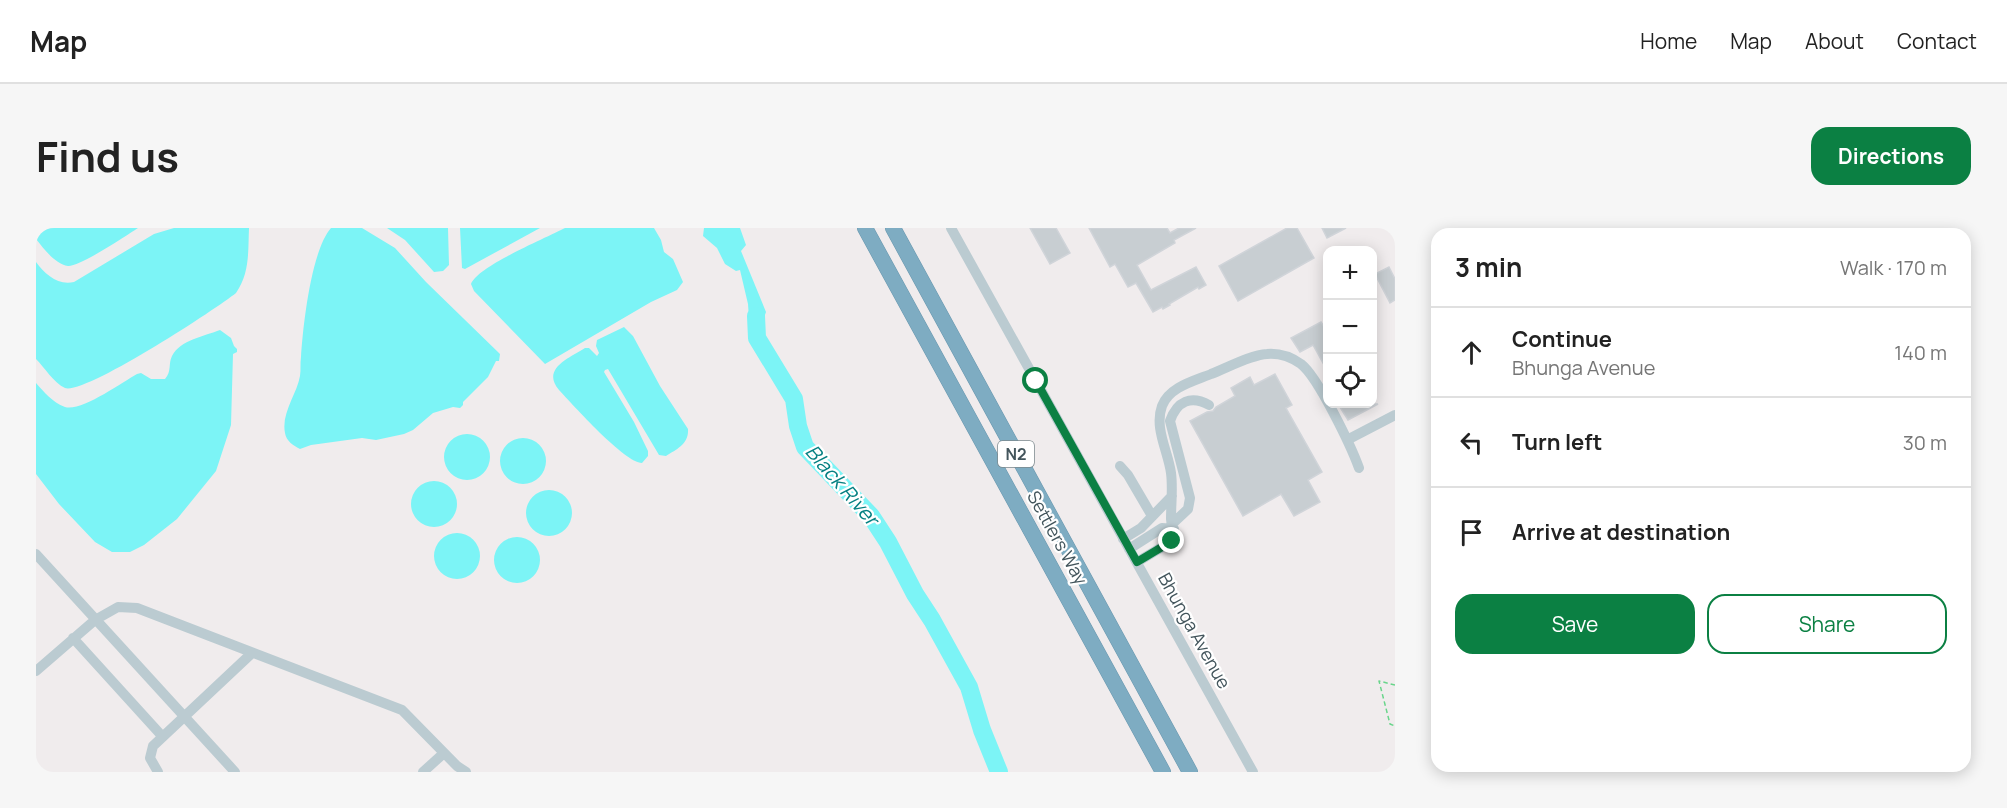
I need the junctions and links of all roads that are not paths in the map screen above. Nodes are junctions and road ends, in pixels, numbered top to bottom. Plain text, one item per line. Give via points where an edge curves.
1 (865, 228) edge
2 (893, 228) edge
3 (951, 228) edge
4 (1209, 405) dead end
5 (1395, 415) edge
6 (1347, 440) junction
7 (1120, 466) dead end
8 (1359, 468) dead end
9 (1172, 496) junction
10 (1152, 516) junction
11 (1173, 526) junction
12 (1126, 544) junction
13 (36, 554) edge
14 (1137, 562) junction
15 (95, 620) junction
16 (73, 638) junction
17 (252, 653) junction
18 (36, 671) edge
19 (184, 718) junction
20 (162, 736) junction
21 (444, 753) junction
22 (158, 772) edge
23 (234, 772) edge
24 (423, 772) edge
25 (466, 772) edge
26 (1163, 772) edge
27 (1190, 772) edge
28 (1253, 772) edge

1 - 26 highway, Settlers Way / N2
2 - 27 highway, Settlers Way / N2
3 - 12 lane, Bhunga Avenue
4 - 11 lane via 1189,399 1176,407 1170,421 1190,498 1188,509
5 - 6 lane
6 - 8 lane
6 - 9 lane via 1303,365 1288,357 1263,354 1178,388 1167,397 1160,412 1160,430
7 - 10 lane
9 - 10 lane
9 - 11 lane
10 - 12 lane
11 - 12 lane
11 - 14 lane via 1172,541
12 - 14 lane, Bhunga Avenue
13 - 15 lane
14 - 28 lane, Bhunga Avenue
15 - 16 lane
15 - 17 lane via 118,607 137,608
15 - 19 lane
16 - 18 lane
16 - 20 lane
17 - 19 lane
17 - 21 lane via 402,711
19 - 20 lane
19 - 23 lane
20 - 22 lane via 150,752
21 - 24 lane
21 - 25 lane

